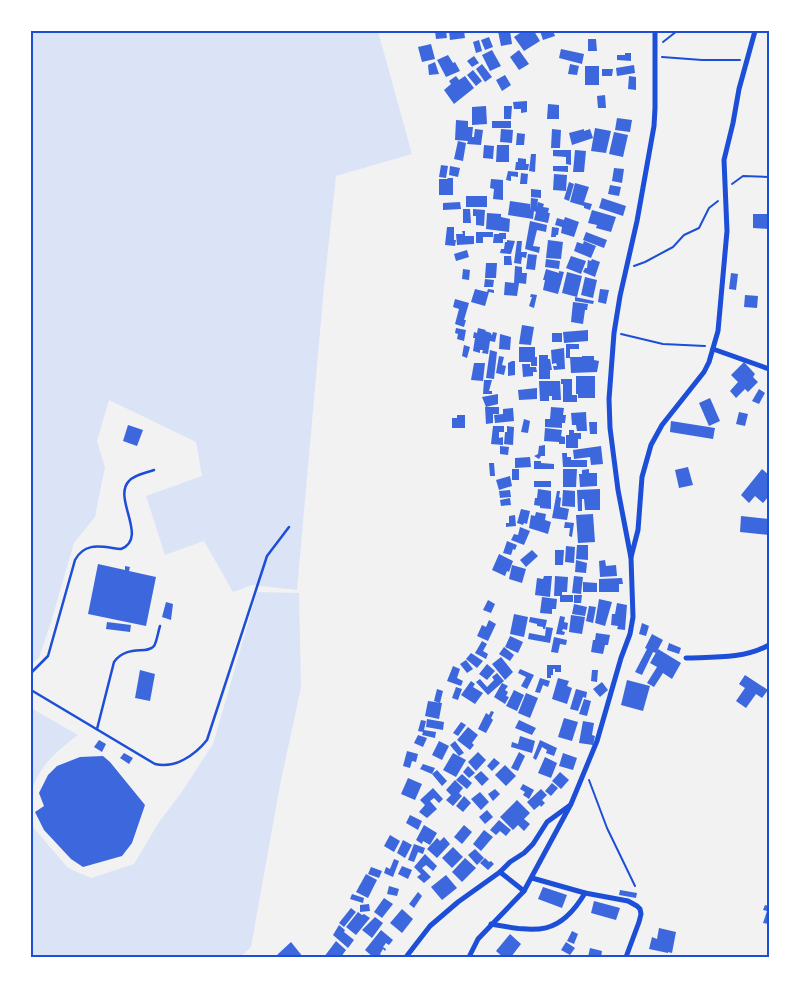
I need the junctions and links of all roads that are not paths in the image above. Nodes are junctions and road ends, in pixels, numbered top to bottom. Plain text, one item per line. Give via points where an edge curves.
1 (656, 31) edge
2 (755, 31) edge
3 (714, 347) junction
4 (769, 369) edge
5 (154, 470) dead end
6 (289, 527) dead end
7 (631, 558) junction
8 (160, 626) dead end
9 (769, 645) edge
10 (686, 658) dead end
11 (31, 673) edge
12 (31, 690) edge
13 (96, 729) junction
14 (571, 804) junction
15 (500, 872) junction
16 (532, 878) junction
17 (524, 891) junction
18 (585, 893) junction
19 (490, 924) junction
20 (406, 957) edge
21 (470, 957) edge
22 (626, 957) edge

1 - 7 street via 654,126 614,332 609,399 618,490
2 - 3 street via 738,89 724,160 726,254
3 - 4 street
3 - 7 street via 704,372 650,445 642,477 638,530
5 - 11 lane via 130,479 125,485 123,494 132,538 126,547 85,548 79,552 48,656
6 - 13 lane via 267,556 207,740 200,749 184,760 160,766
7 - 14 street via 633,617 630,634 597,741
8 - 13 lane via 154,645 119,654 114,662
9 - 10 street via 731,657
12 - 13 lane
14 - 15 street via 547,822 533,844
14 - 16 street
15 - 17 street
15 - 20 street via 430,926
16 - 17 street
16 - 18 street
17 - 19 street
18 - 19 street via 569,916 549,928 519,929
18 - 22 street via 634,903 640,909 639,922
19 - 21 street

